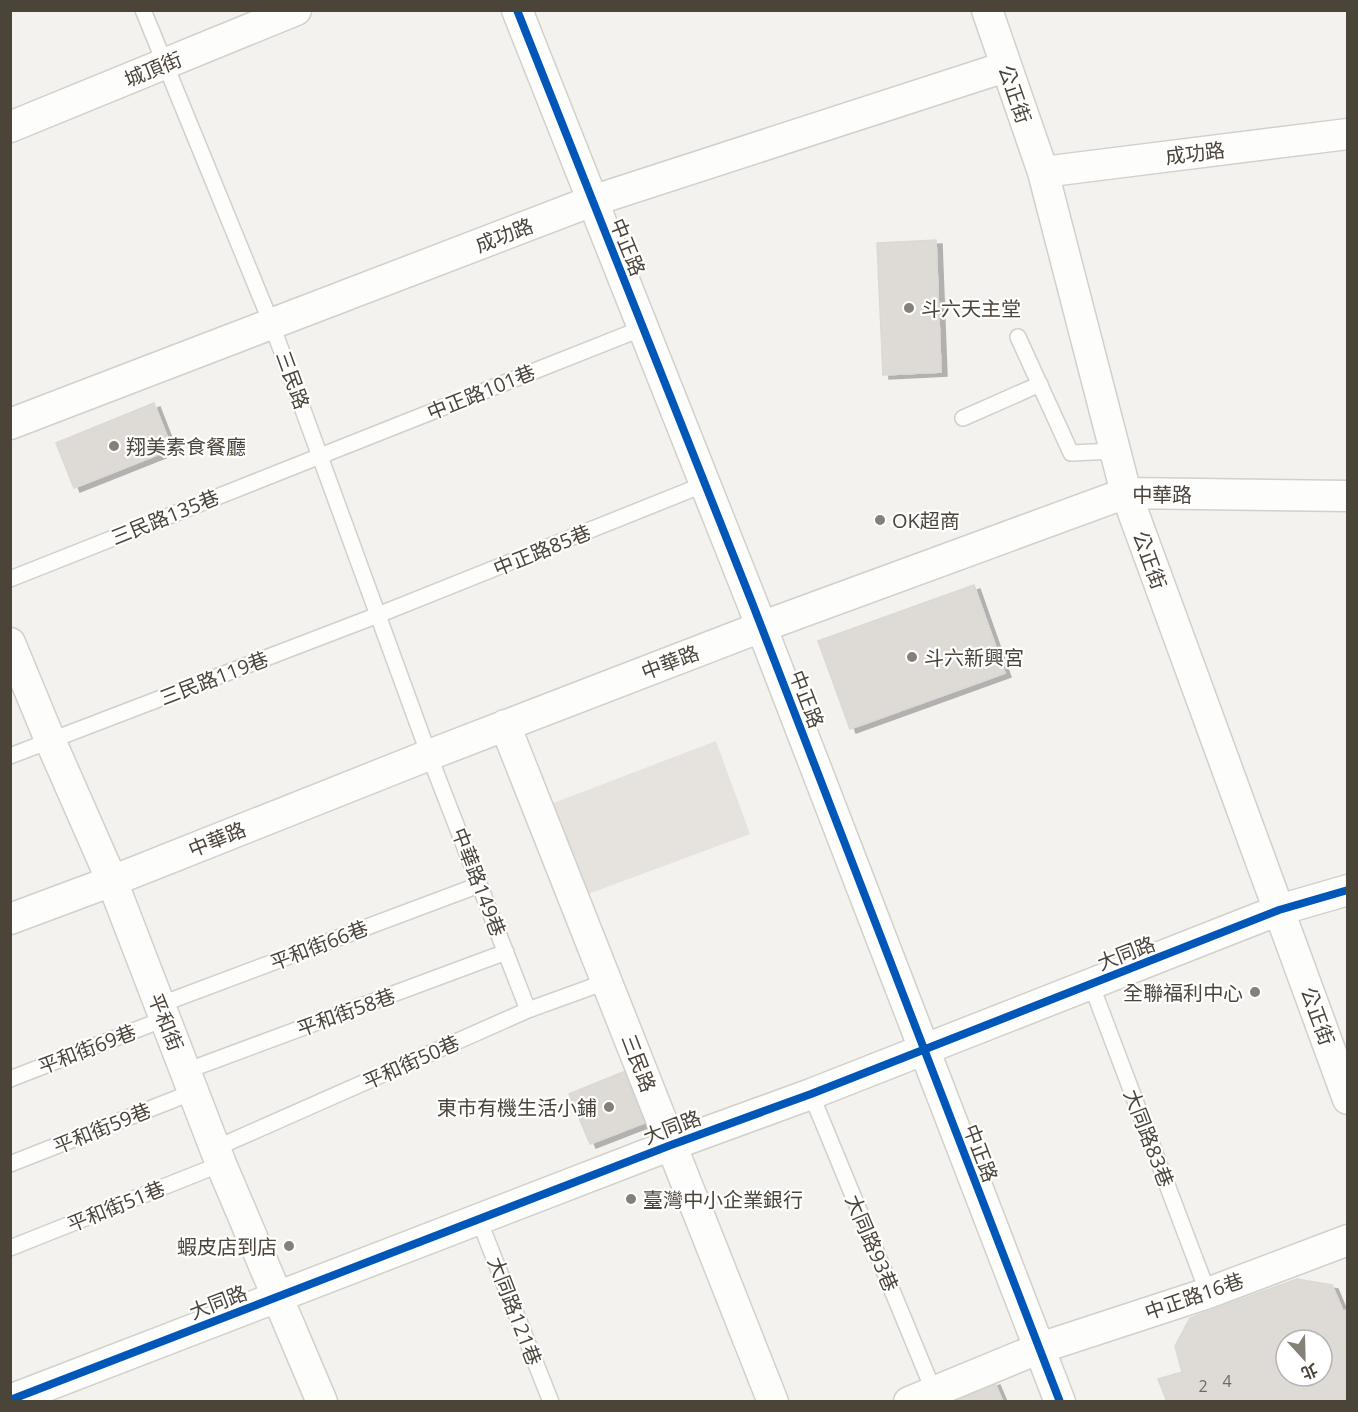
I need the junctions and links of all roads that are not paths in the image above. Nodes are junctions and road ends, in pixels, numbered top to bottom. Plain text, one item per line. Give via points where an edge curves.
1 (143, 10) edge
2 (296, 10) edge
3 (517, 10) edge
4 (987, 10) edge
5 (165, 64) junction
6 (1005, 67) junction
7 (10, 127) edge
8 (1347, 134) edge
9 (1043, 172) junction
10 (592, 201) junction
11 (273, 324) junction
12 (642, 328) junction
13 (1018, 337) dead end
14 (1040, 384) junction
15 (963, 418) dead end
16 (10, 424) edge
17 (1115, 451) junction
18 (320, 456) junction
19 (705, 484) junction
20 (1126, 493) junction
21 (1347, 496) edge
22 (10, 579) edge
23 (378, 615) junction
24 (761, 627) junction
25 (10, 643) edge
26 (505, 725) junction
27 (50, 740) junction
28 (429, 755) junction
29 (10, 756) edge
30 (112, 881) junction
31 (479, 885) junction
32 (1347, 890) edge
33 (1280, 910) junction
34 (10, 919) edge
35 (506, 952) junction
36 (608, 981) junction
37 (1091, 984) junction
38 (528, 1010) junction
39 (161, 1012) junction
40 (923, 1049) junction
41 (10, 1079) edge
42 (190, 1081) junction
43 (811, 1094) junction
44 (1347, 1099) edge
45 (671, 1145) junction
46 (219, 1156) junction
47 (10, 1164) edge
48 (479, 1220) junction
49 (1347, 1240) edge
50 (10, 1248) edge
51 (1208, 1293) junction
52 (279, 1296) junction
53 (1040, 1348) junction
54 (922, 1397) edge
55 (10, 1400) edge
56 (322, 1401) edge
57 (551, 1401) edge
58 (773, 1401) edge
59 (1060, 1401) edge

1 - 5 lane, 三民路
2 - 5 street, 城頂街
3 - 10 street, 中正路
4 - 6 street, 公正街
5 - 7 street, 城頂街
5 - 11 lane, 三民路
6 - 9 street, 公正街
6 - 10 street, 成功路
8 - 9 street, 成功路
9 - 17 street, 公正街
10 - 11 street, 成功路
10 - 12 street, 中正路
11 - 16 street, 成功路
11 - 18 lane, 三民路
12 - 18 lane, 中正路101巷
12 - 19 street, 中正路
13 - 14 lane
14 - 15 lane
14 - 17 lane via 1071,453
17 - 20 street, 公正街
18 - 22 lane, 三民路135巷
18 - 23 lane, 三民路
19 - 23 lane, 中正路85巷
19 - 24 street, 中正路
20 - 21 street, 中華路
20 - 24 street, 中華路
20 - 33 street, 公正街
23 - 27 lane, 三民路119巷
23 - 28 lane, 三民路
24 - 26 street, 中華路
24 - 40 street, 中正路
25 - 27 street, 平和街
26 - 28 street, 中華路
26 - 36 street, 三民路
27 - 29 lane, 三民路119巷
27 - 30 street, 平和街
28 - 30 street, 中華路
28 - 31 lane, 中華路149巷
30 - 34 street, 中華路
30 - 39 street, 平和街
31 - 35 lane, 中華路149巷
31 - 39 lane, 平和街66巷
32 - 33 street, 大同路
33 - 37 street, 大同路
33 - 44 street, 公正街
35 - 38 lane, 中華路149巷
35 - 42 lane, 平和街58巷
36 - 38 lane, 平和街50巷
36 - 45 street, 三民路
37 - 40 street, 大同路
37 - 51 lane, 大同路83巷
38 - 46 lane, 平和街50巷
39 - 41 lane, 平和街69巷
39 - 42 street, 平和街
40 - 43 street, 大同路
40 - 53 street, 中正路
42 - 46 street, 平和街
42 - 47 lane, 平和街59巷
43 - 45 street, 大同路
43 - 54 lane, 大同路93巷
45 - 48 street, 大同路
45 - 58 street, 三民路
46 - 50 lane, 平和街51巷
46 - 52 street, 平和街
48 - 52 street, 大同路
48 - 57 lane, 大同路121巷
49 - 51 street, 中正路16巷
51 - 53 street, 中正路16巷
52 - 55 street, 大同路
52 - 56 street, 平和街
53 - 54 street, 中正路16巷
53 - 59 street, 中正路

